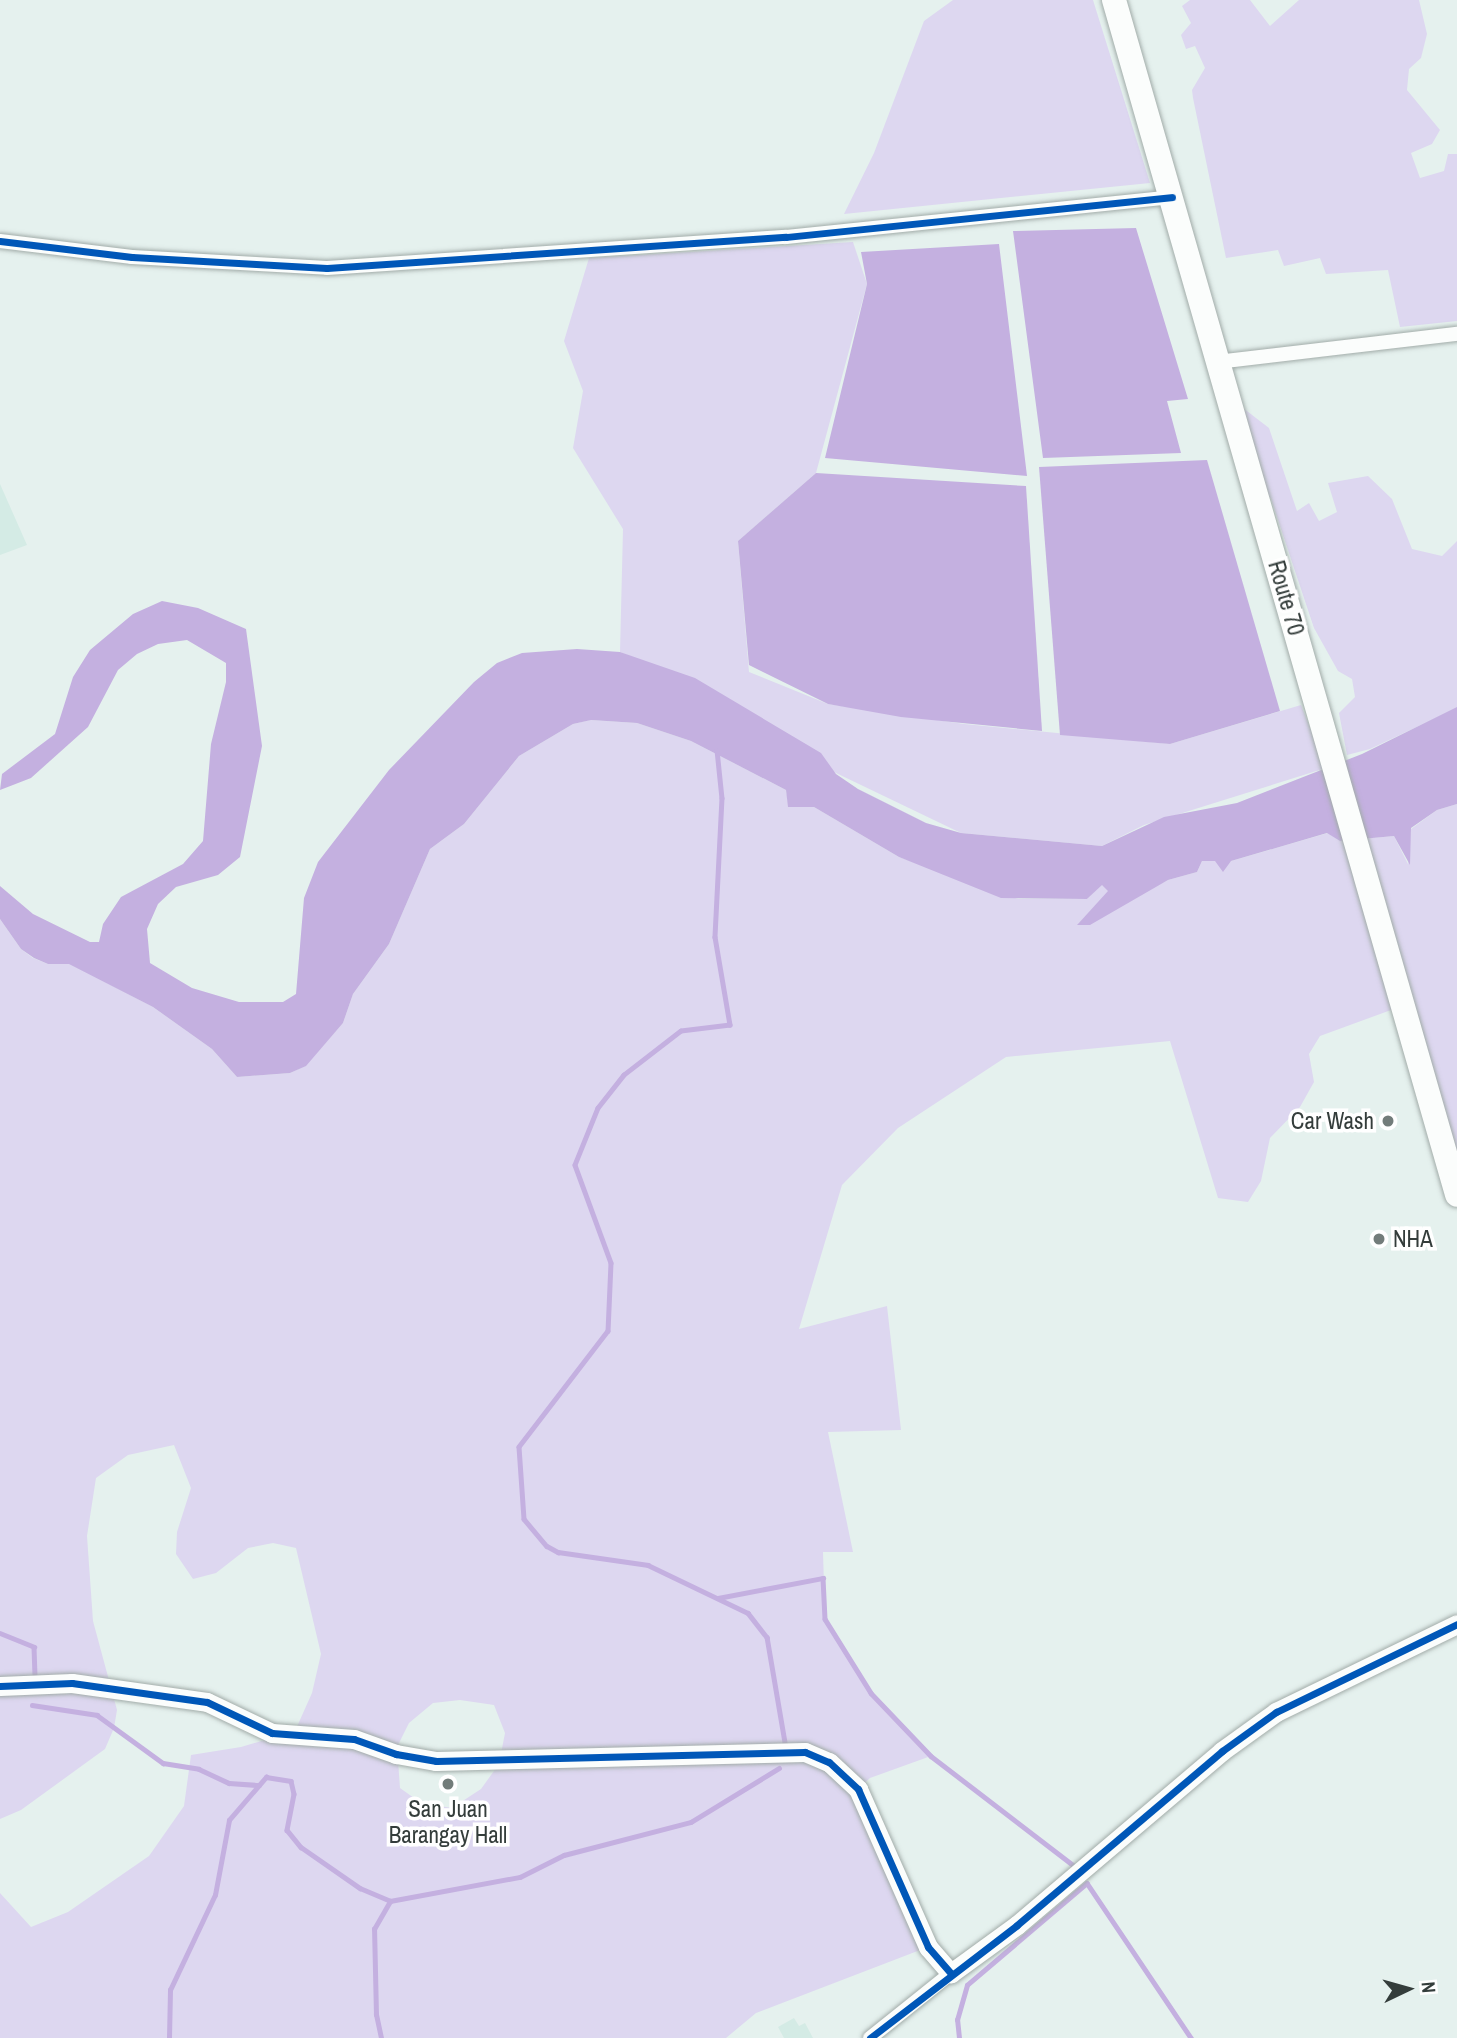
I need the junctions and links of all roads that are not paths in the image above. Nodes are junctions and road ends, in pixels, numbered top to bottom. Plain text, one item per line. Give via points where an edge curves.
1 (1114, 0) edge
2 (1172, 197) junction
3 (0, 241) edge
4 (1457, 334) edge
5 (1217, 362) junction
6 (1457, 1195) edge
7 (1457, 1624) edge
8 (0, 1686) edge
9 (951, 1973) junction
10 (879, 2036) edge

1 - 2 highway, Route 70
2 - 3 street via 786,237 327,268 132,257
2 - 5 highway, Route 70
4 - 5 street
5 - 6 highway, Route 70
7 - 9 street via 1276,1712 1222,1751 1017,1925
8 - 9 street via 72,1683 206,1702 272,1732 354,1739 436,1761 805,1752 829,1762 858,1788 928,1947
9 - 10 street

